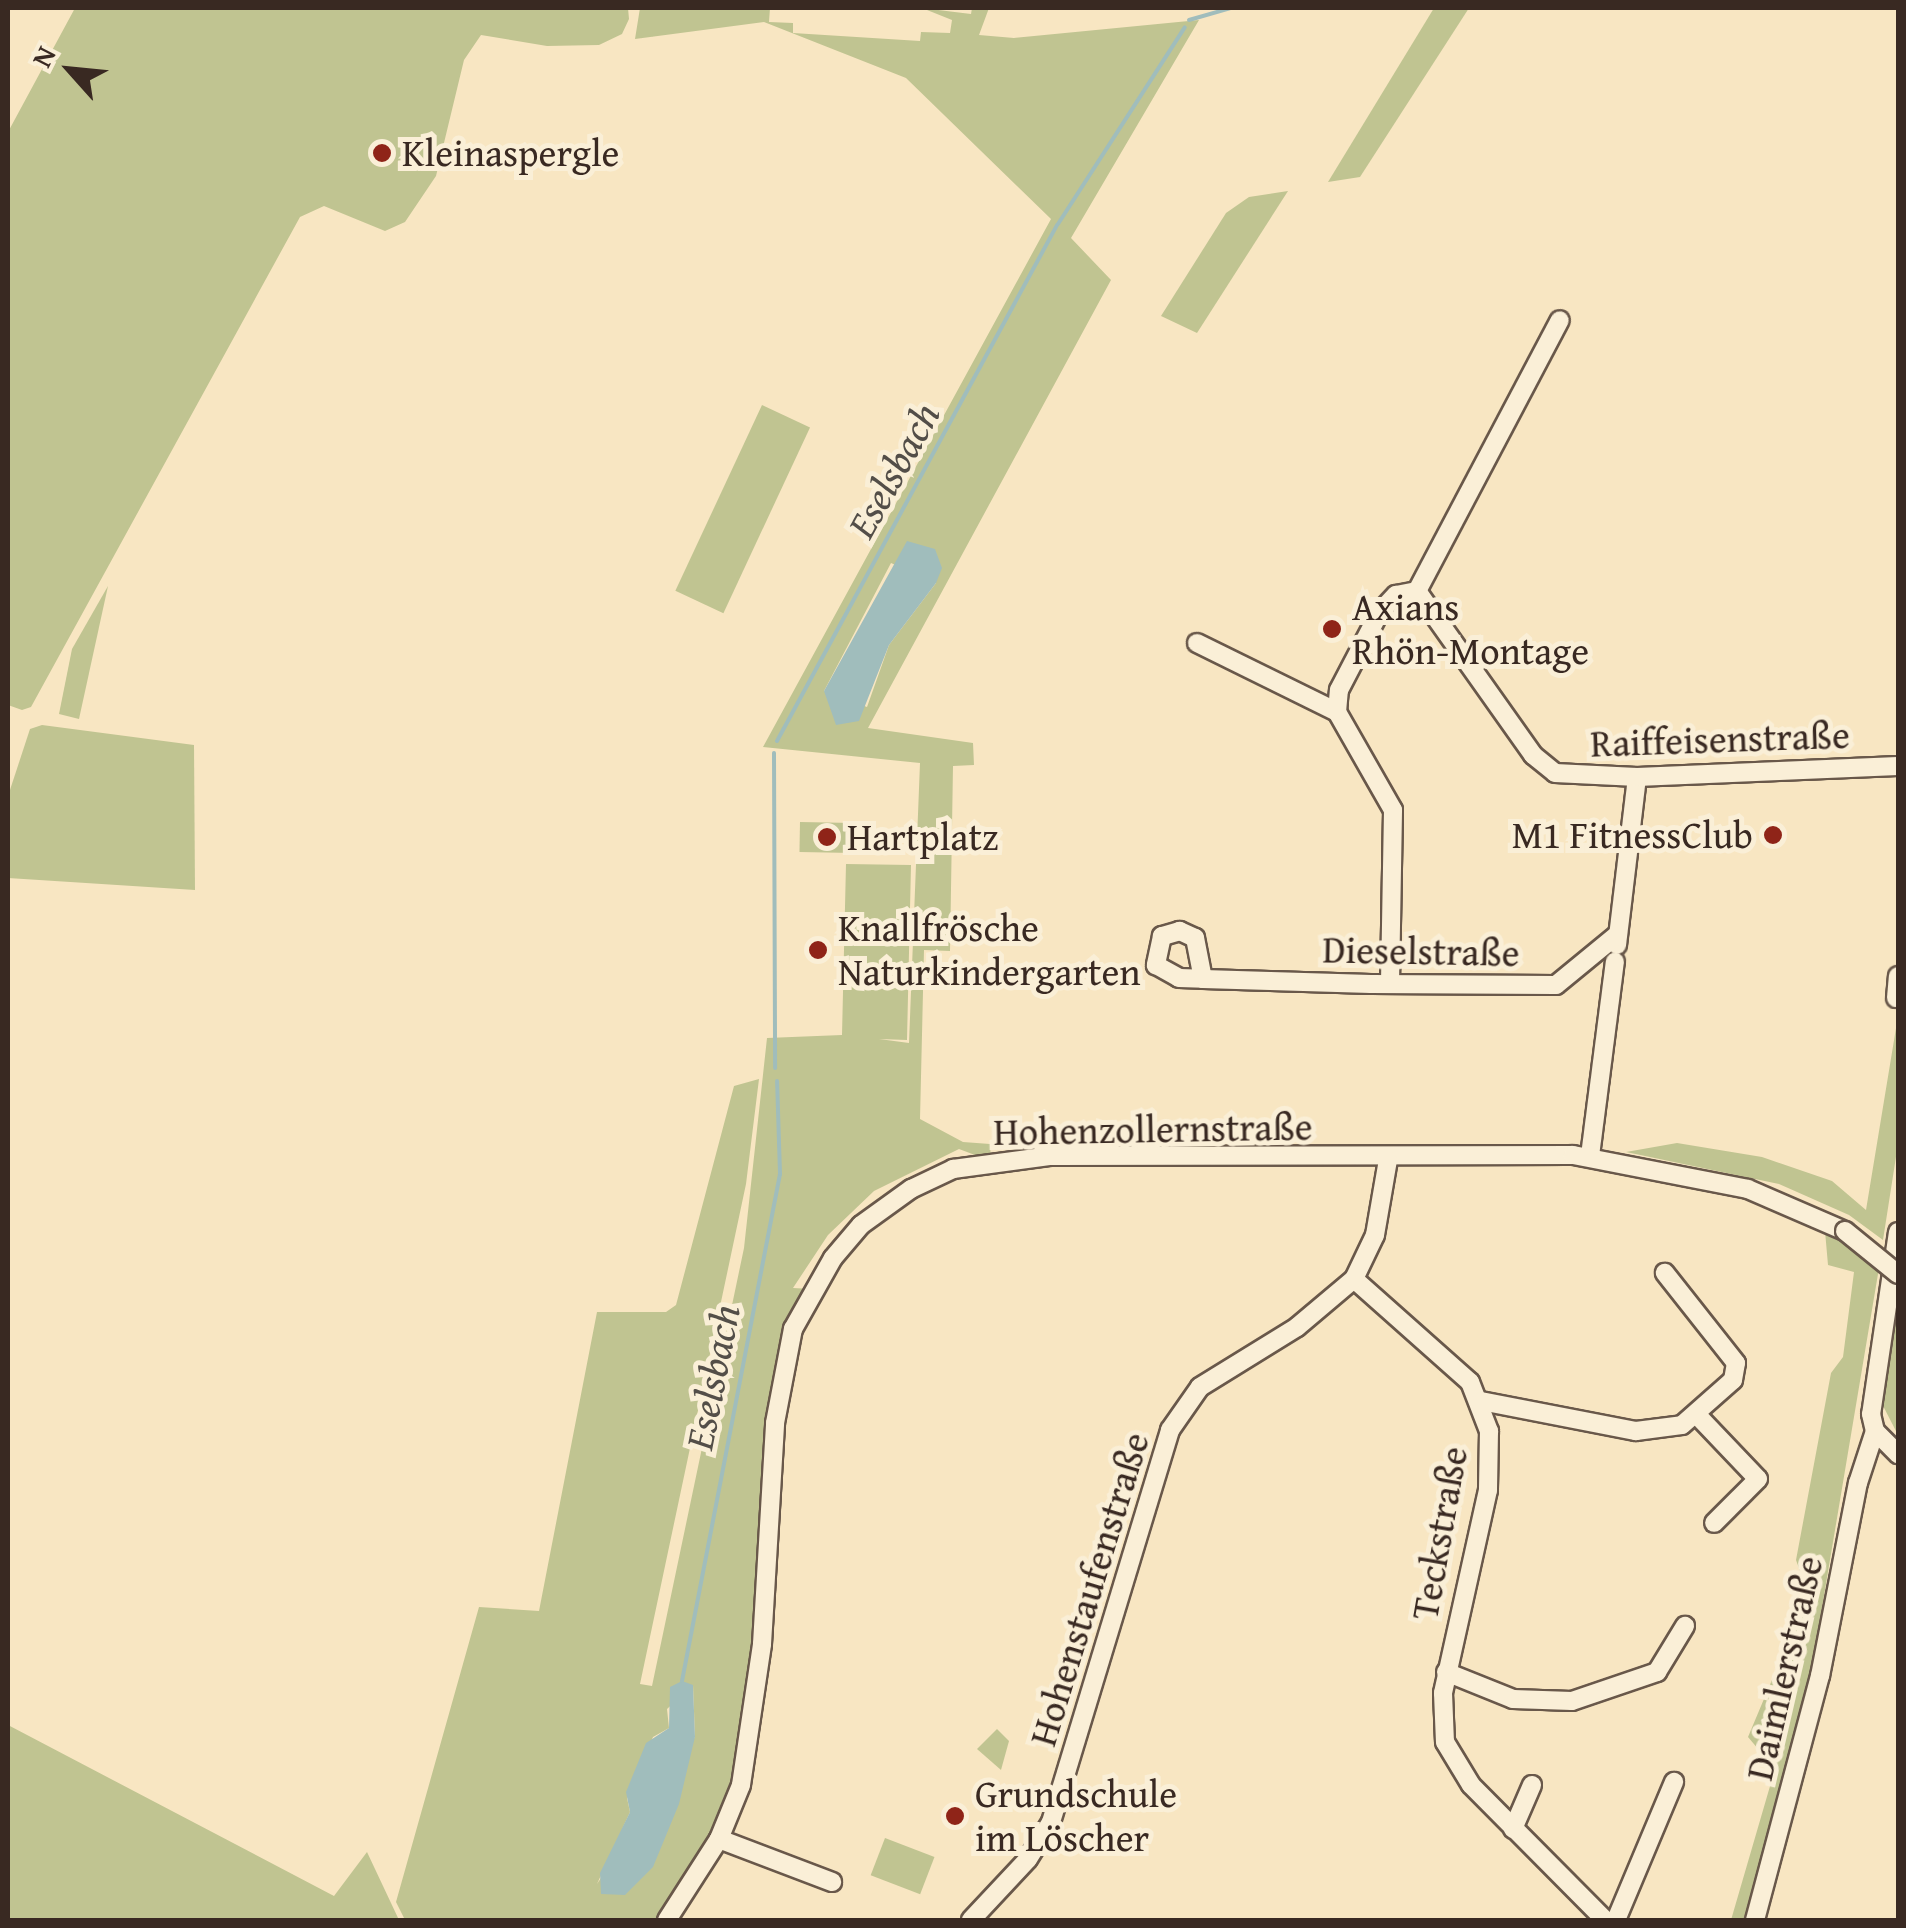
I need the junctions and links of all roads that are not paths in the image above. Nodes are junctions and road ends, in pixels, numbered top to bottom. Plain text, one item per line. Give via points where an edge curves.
1 (1560, 320) dead end
2 (1417, 591) junction
3 (1197, 643) dead end
4 (1336, 712) junction
5 (1898, 766) edge
6 (1636, 777) junction
7 (1616, 949) junction
8 (1898, 976) edge
9 (1203, 979) dead end
10 (1390, 983) junction
11 (1896, 998) dead end
12 (1590, 1156) junction
13 (1388, 1160) junction
14 (1898, 1232) edge
15 (1664, 1273) dead end
16 (1898, 1274) edge
17 (1354, 1280) junction
18 (1480, 1401) junction
19 (1697, 1415) junction
20 (1875, 1430) junction
21 (1898, 1454) edge
22 (1714, 1523) dead end
23 (1685, 1626) dead end
24 (1446, 1672) junction
25 (1674, 1782) dead end
26 (1532, 1786) dead end
27 (1513, 1828) junction
28 (719, 1840) junction
29 (832, 1882) dead end
30 (667, 1920) edge
31 (970, 1920) edge
32 (1605, 1920) edge
33 (1616, 1920) edge
34 (1755, 1920) edge

1 - 2 street
2 - 4 street via 1383,606 1338,690
2 - 6 street, Raiffeisenstraße via 1542,766 1564,775
3 - 4 street
4 - 10 street via 1393,810
5 - 6 street, Raiffeisenstraße
6 - 7 street
7 - 10 street, Dieselstraße via 1556,985
7 - 12 street
8 - 11 street
9 - 10 street, Dieselstraße
12 - 13 street, Hohenzollernstraße
12 - 16 street, Hohenzollernstraße, bridge via 1748,1189 1845,1230
13 - 17 street, Hohenstaufenstraße via 1375,1235
13 - 28 street, Hohenzollernstraße via 998,1160 910,1189 861,1226 812,1288 787,1350 775,1423 755,1708 741,1785
14 - 20 street, Daimlerstraße via 1872,1393
15 - 19 street via 1736,1363 1733,1380
17 - 18 street, Teckstraße via 1448,1359
17 - 31 street, Hohenstaufenstraße via 1298,1327 1234,1361 1188,1400 1160,1458 1051,1822 1028,1859
18 - 19 street via 1636,1431 1661,1432
18 - 24 street, Teckstraße via 1491,1464
19 - 22 street via 1758,1479
20 - 21 street
20 - 34 street, Daimlerstraße
23 - 24 street via 1657,1672 1572,1701 1513,1699
24 - 27 street, Teckstraße via 1444,1742 1470,1786
25 - 33 street
26 - 27 street
27 - 32 street, Teckstraße
28 - 29 street
28 - 30 street, Hohenzollernstraße

